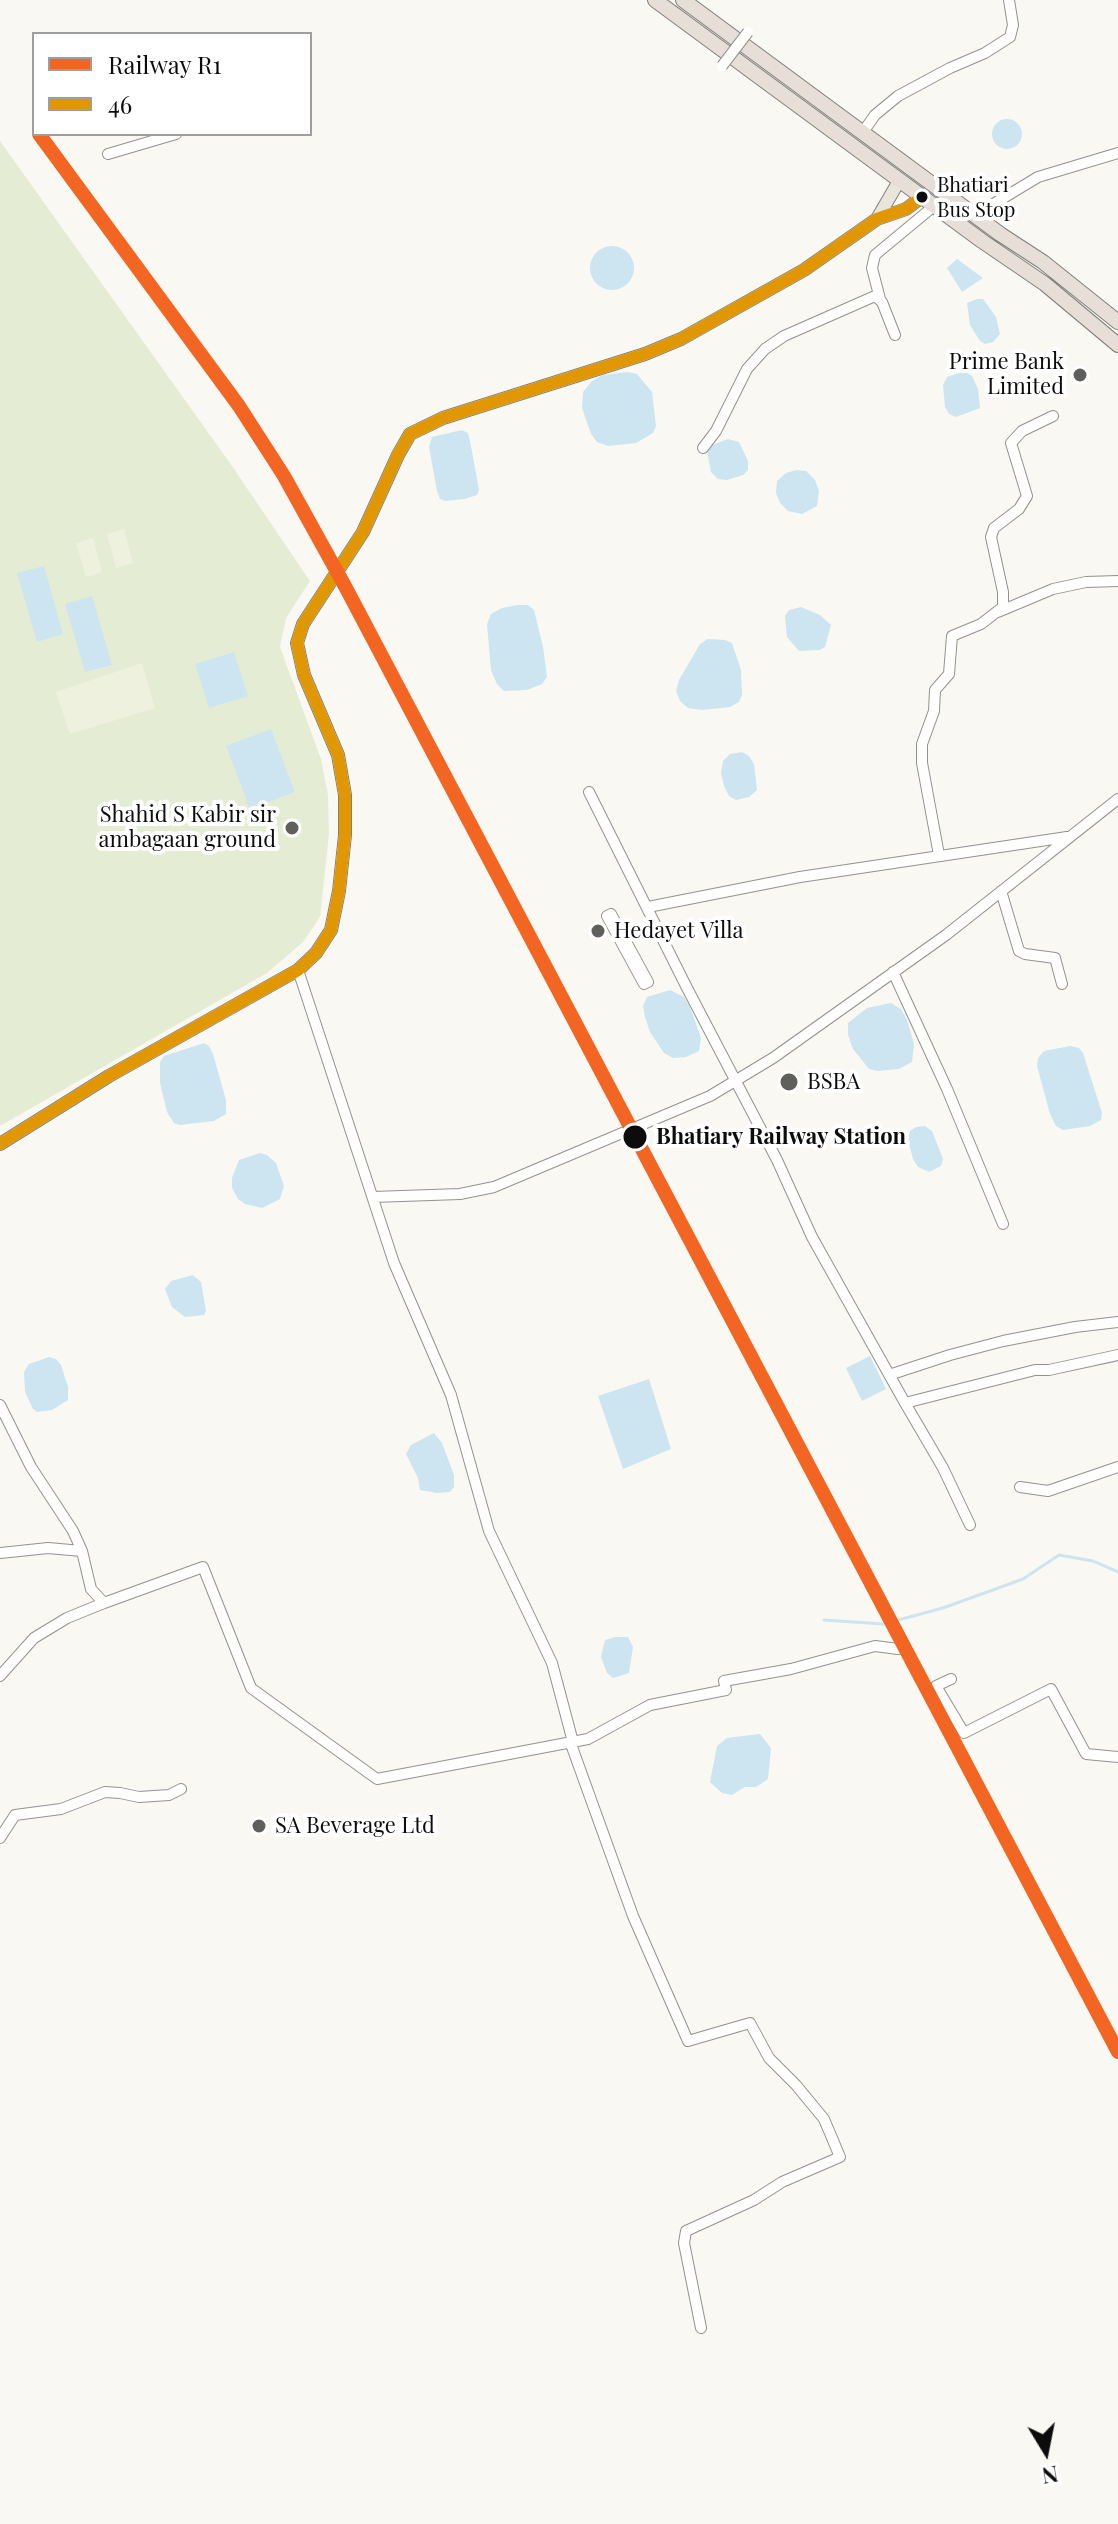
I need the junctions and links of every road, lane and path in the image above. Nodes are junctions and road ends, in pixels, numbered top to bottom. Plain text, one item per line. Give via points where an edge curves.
1 (655, 0) edge
2 (683, 0) edge
3 (1009, 0) edge
4 (748, 32) dead end
5 (722, 66) dead end
6 (863, 132) junction
7 (169, 136) edge
8 (1118, 153) edge
9 (108, 154) dead end
10 (899, 181) junction
11 (928, 202) junction
12 (877, 219) junction
13 (981, 219) junction
14 (880, 299) junction
15 (1118, 322) edge
16 (895, 335) dead end
17 (1118, 345) edge
18 (1053, 416) dead end
19 (703, 448) dead end
20 (1118, 581) edge
21 (996, 612) junction
22 (589, 792) dead end
23 (1118, 799) edge
24 (1073, 836) junction
25 (939, 855) junction
26 (1001, 891) junction
27 (648, 907) junction
28 (298, 970) junction
29 (893, 972) junction
30 (644, 984) joint
31 (1062, 984) dead end
32 (735, 1082) junction
33 (0, 1144) edge
34 (373, 1197) junction
35 (1003, 1224) dead end
36 (1118, 1322) edge
37 (1118, 1355) edge
38 (889, 1375) junction
39 (905, 1403) junction
40 (0, 1405) edge
41 (1118, 1467) edge
42 (1020, 1487) dead end
43 (970, 1525) dead end
44 (82, 1551) junction
45 (0, 1553) edge
46 (104, 1603) junction
47 (898, 1649) dead end
48 (0, 1676) edge
49 (951, 1679) dead end
50 (573, 1742) junction
51 (1118, 1757) edge
52 (181, 1789) dead end
53 (0, 1838) edge
54 (701, 2328) dead end

1 - 10 highway
2 - 6 highway
3 - 6 street via 1010,37 898,96
4 - 5 street, bridge
6 - 13 highway
7 - 9 street
8 - 13 street via 1038,177 995,203
10 - 11 highway
10 - 12 main road
11 - 12 main road
11 - 14 street via 875,255 872,268
11 - 17 highway via 1045,284
12 - 28 main road via 804,270 681,339 423,425 410,434 363,532 303,624 297,643 304,675 338,755 345,795 345,835 331,930
13 - 15 highway
14 - 16 street
14 - 19 street via 867,298 765,349 747,369
18 - 21 street via 1022,431 1011,443 1027,496 991,537 1005,600
20 - 21 street via 1062,587
21 - 25 street via 952,636 951,667 935,690 922,744
22 - 27 street
23 - 24 street
24 - 25 street
24 - 26 street
25 - 27 street
26 - 29 street
26 - 31 street via 1019,951 1055,958
27 - 32 street
28 - 33 main road
28 - 34 street
29 - 32 street
29 - 35 street
30 - 30 street via 614,929 607,916 611,914 648,982
32 - 34 street via 494,1187 460,1194
32 - 38 street
34 - 50 street via 398,1275 451,1395 489,1531 552,1663
36 - 38 street via 1003,1341
37 - 39 street
38 - 39 street
39 - 43 street
40 - 44 street
41 - 42 street via 1048,1491
44 - 45 street
44 - 46 street via 91,1589
46 - 48 street via 34,1638
46 - 50 street via 203,1567 251,1688 377,1779
47 - 50 street via 875,1646 724,1681 726,1690 650,1705
49 - 51 street via 936,1686 964,1733 1051,1689 1086,1754
50 - 54 street via 633,1916 688,2041 750,2023 769,2058 824,2119 840,2157 686,2231
52 - 53 street via 139,1797 105,1792 61,1809 15,1815

